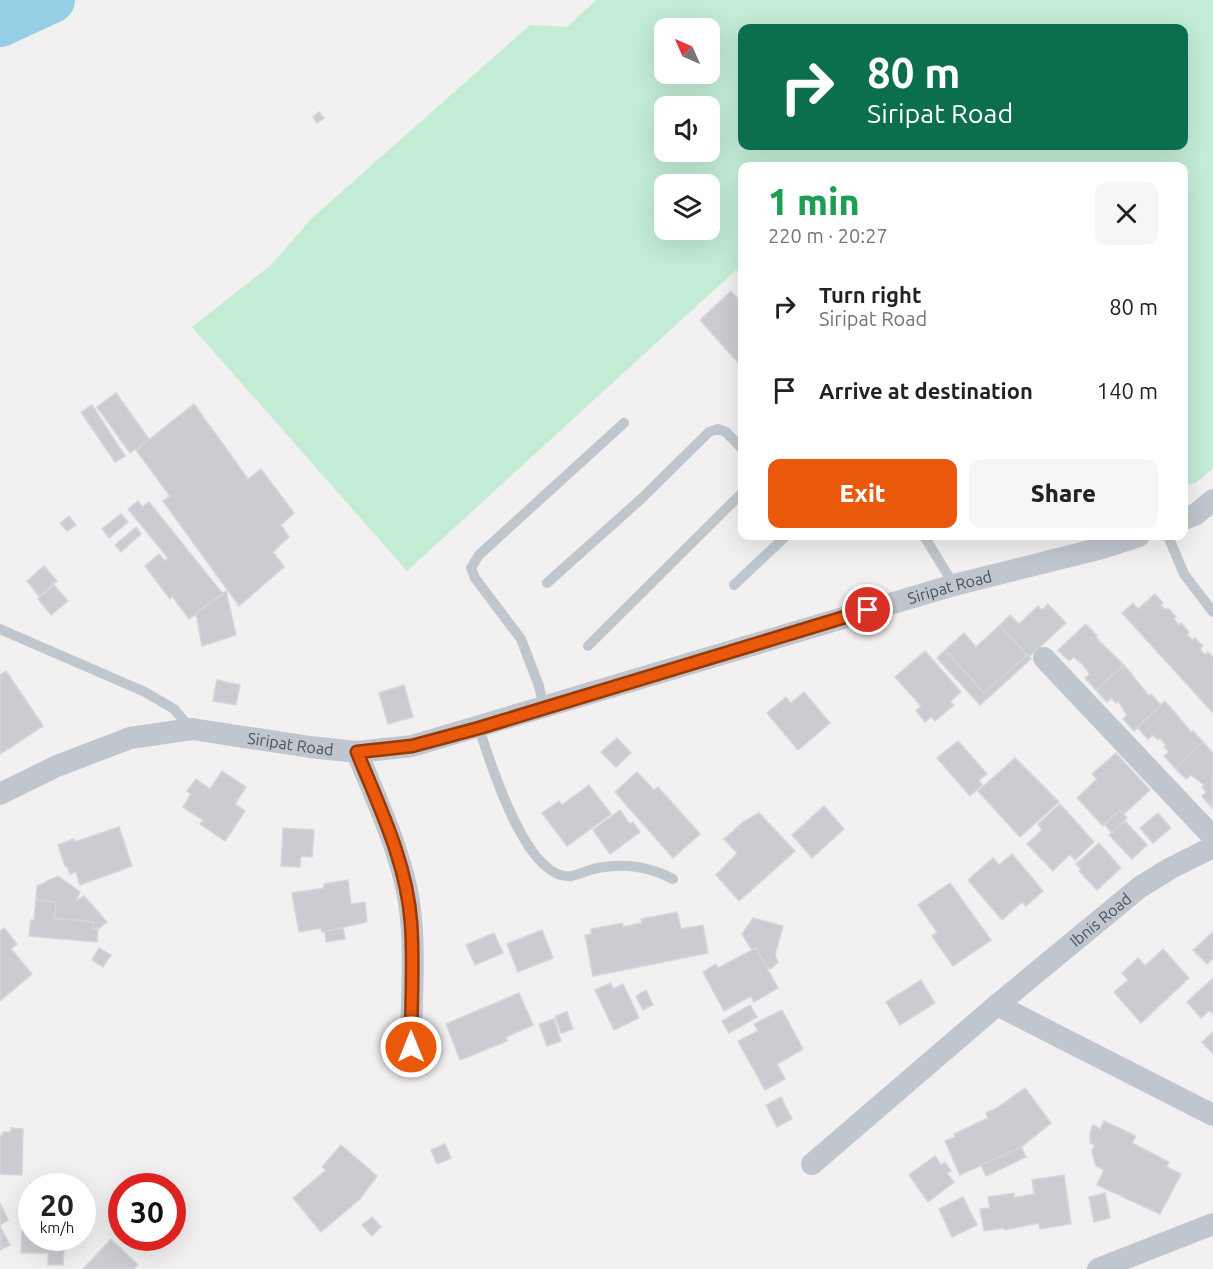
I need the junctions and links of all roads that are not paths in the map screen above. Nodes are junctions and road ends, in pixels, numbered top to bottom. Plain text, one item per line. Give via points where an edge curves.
1 (624, 423) dead end
2 (738, 445) edge
3 (738, 497) edge
4 (1213, 500) edge
5 (1188, 517) edge
6 (782, 540) edge
7 (926, 540) edge
8 (1127, 540) edge
9 (1170, 540) edge
10 (547, 583) dead end
11 (734, 585) dead end
12 (954, 585) junction
13 (1213, 612) edge
14 (0, 629) edge
15 (588, 646) dead end
16 (1044, 658) dead end
17 (544, 709) junction
18 (479, 728) junction
19 (192, 729) junction
20 (357, 752) junction
21 (0, 794) edge
22 (1213, 837) edge
23 (1213, 847) edge
24 (673, 879) dead end
25 (997, 1005) junction
26 (411, 1047) dead end
27 (1213, 1115) edge
28 (812, 1164) dead end
29 (1213, 1224) edge
30 (1098, 1269) edge

1 - 17 lane via 479,555 471,568 521,639
2 - 10 lane via 726,432 709,432
3 - 15 lane
4 - 5 street
6 - 11 lane
7 - 12 lane
8 - 12 street, Siripat Road
9 - 13 lane via 1184,574
12 - 17 street, Siripat Road
14 - 19 lane via 145,692 174,709
16 - 22 street
17 - 18 street, Siripat Road
18 - 20 street, Siripat Road via 412,746
18 - 24 lane via 497,784 525,842 543,865 558,875 571,876 611,866 638,866 655,869
19 - 20 street, Siripat Road
19 - 21 street, Siripat Road via 130,738 57,766
20 - 26 street via 407,890 411,923
23 - 25 street, Ibnis Road via 1140,887
25 - 27 street
25 - 28 street, Ibnis Road
29 - 30 street

